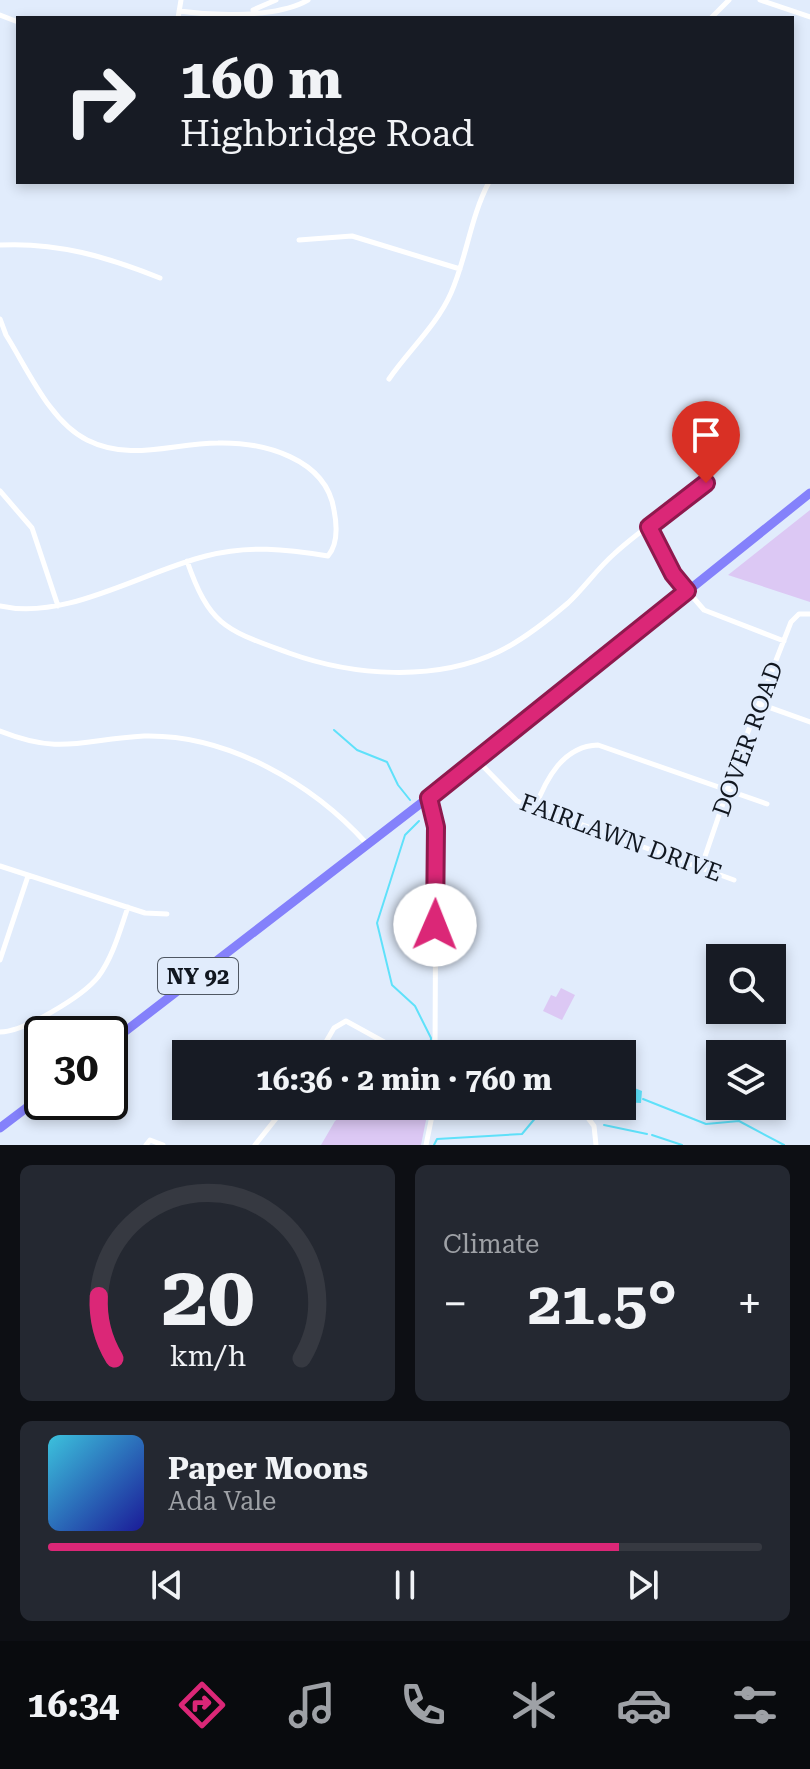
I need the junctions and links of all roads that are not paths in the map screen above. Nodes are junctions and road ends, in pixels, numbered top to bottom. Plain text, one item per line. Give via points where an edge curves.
1 (181, 0) edge
2 (276, 0) edge
3 (308, 0) edge
4 (729, 0) edge
5 (760, 0) edge
6 (788, 0) edge
7 (785, 9) junction
8 (248, 11) junction
9 (179, 15) edge
10 (713, 16) edge
11 (810, 17) edge
12 (488, 184) edge
13 (299, 240) dead end
14 (0, 245) edge
15 (460, 269) junction
16 (160, 278) dead end
17 (0, 319) edge
18 (389, 379) dead end
19 (706, 483) dead end
20 (0, 491) edge
21 (810, 493) edge
22 (648, 523) junction
23 (187, 561) junction
24 (687, 591) junction
25 (0, 606) edge
26 (58, 606) junction
27 (810, 614) edge
28 (784, 641) junction
29 (760, 704) junction
30 (810, 722) edge
31 (0, 731) edge
32 (477, 760) junction
33 (728, 790) junction
34 (429, 798) junction
35 (767, 804) dead end
36 (535, 808) junction
37 (368, 845) junction
38 (0, 866) edge
39 (701, 868) junction
40 (28, 876) junction
41 (734, 880) dead end
42 (128, 907) junction
43 (167, 914) dead end
44 (0, 960) edge
45 (128, 1029) edge
46 (0, 1032) edge
47 (327, 1040) edge
48 (381, 1040) edge
49 (435, 1040) edge
50 (24, 1110) edge
51 (277, 1120) edge
52 (431, 1120) edge
53 (590, 1120) edge
54 (0, 1128) edge
55 (146, 1145) edge
56 (163, 1145) edge
57 (255, 1145) edge
58 (426, 1145) edge
59 (596, 1145) edge

1 - 9 street
2 - 8 street
3 - 8 street via 283,11
4 - 10 street
5 - 7 street
6 - 7 street
7 - 11 street
8 - 9 street
12 - 15 street via 471,223
13 - 15 street via 352,236
14 - 16 street via 81,251
15 - 18 street via 443,309
17 - 23 street via 65,425 85,439 135,452 216,442 248,444 300,461 333,498 337,525 328,556 275,547
19 - 22 street
20 - 26 street via 32,528
21 - 24 highway, NY 92
22 - 23 street via 569,602 511,645 457,664 395,672 330,665 228,629 203,602
22 - 24 street
23 - 26 street
24 - 28 street via 704,610
24 - 32 highway, NY 92
25 - 26 street
27 - 28 street, DOVER ROAD via 799,614 791,622
28 - 29 street, DOVER ROAD
29 - 30 street
29 - 33 street, DOVER ROAD
31 - 37 street via 69,747 147,736 206,745 307,788
32 - 34 highway, NY 92
32 - 36 street, FAIRLAWN DRIVE via 510,797
33 - 35 street
33 - 36 street via 590,745 551,773
33 - 39 street, DOVER ROAD
34 - 37 highway, NY 92
34 - 49 street via 436,827
36 - 39 street, FAIRLAWN DRIVE
37 - 45 highway, NY 92
38 - 40 street
39 - 41 street, FAIRLAWN DRIVE
40 - 42 street
40 - 44 street
42 - 43 street
42 - 46 street via 95,980 26,1026
47 - 48 street via 346,1021
50 - 54 highway
51 - 57 street
52 - 58 street
53 - 59 street
55 - 56 street via 150,1140

